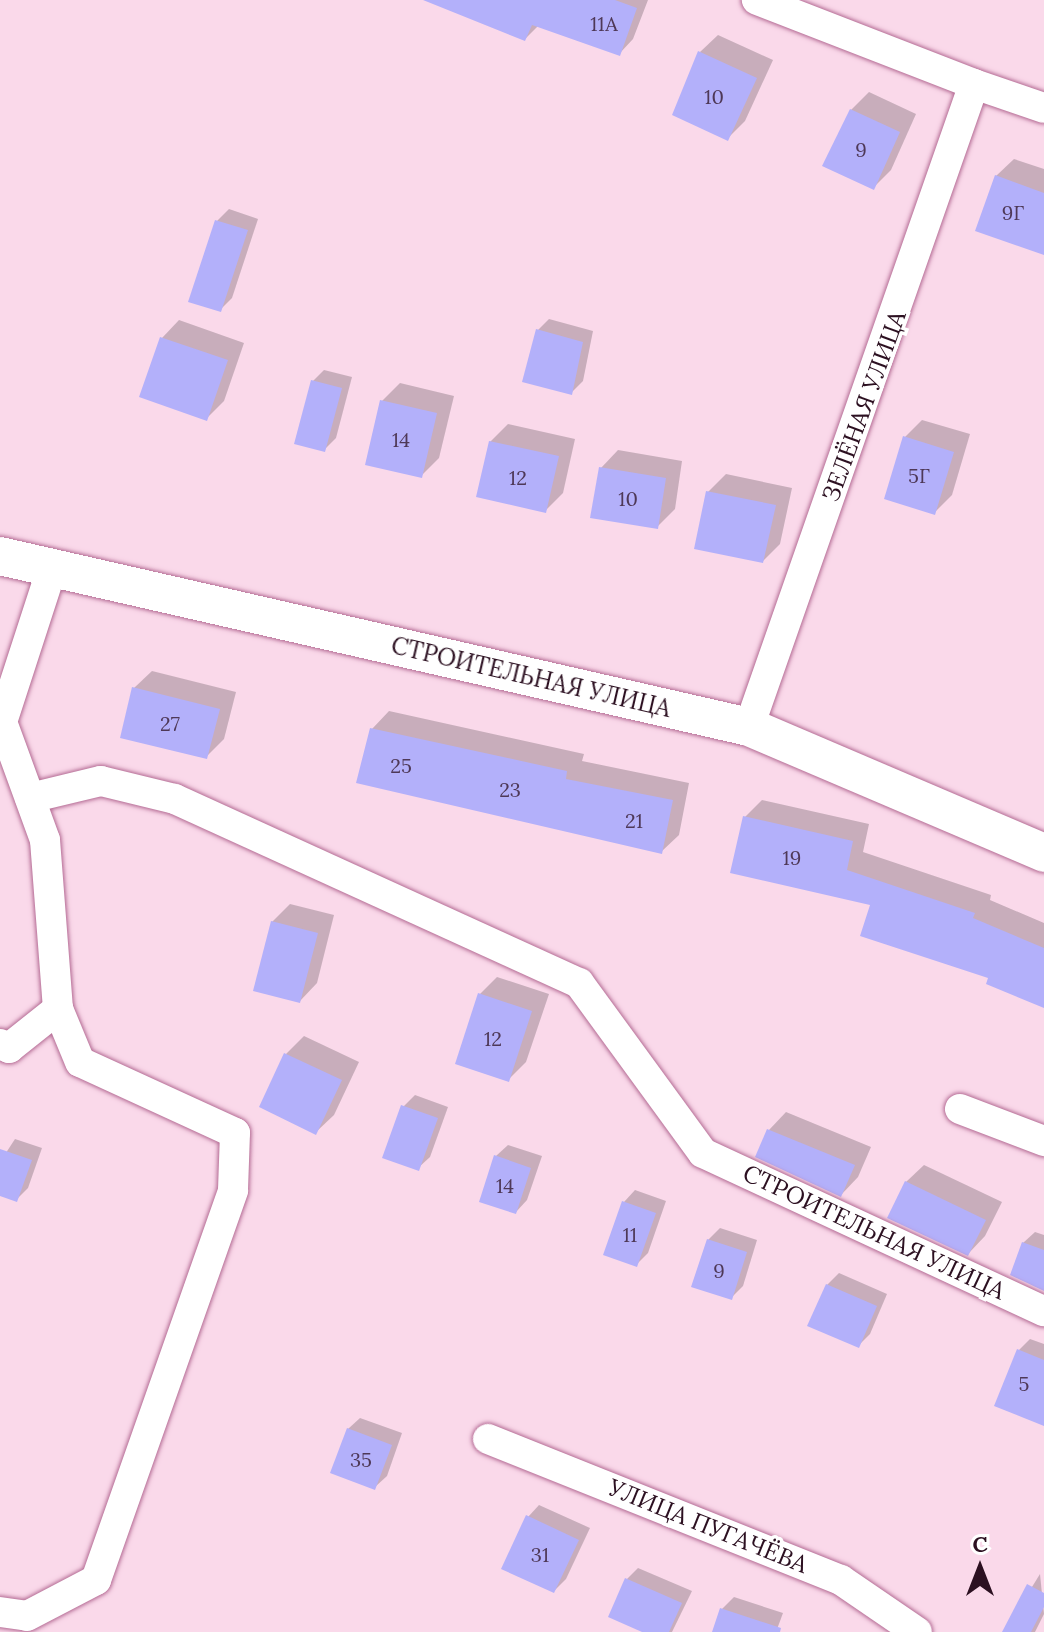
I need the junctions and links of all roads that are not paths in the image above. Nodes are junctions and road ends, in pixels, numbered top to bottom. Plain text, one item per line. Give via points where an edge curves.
1 (757, 0) edge
2 (974, 84) junction
3 (1044, 108) edge
4 (0, 556) edge
5 (52, 568) junction
6 (749, 727) junction
7 (30, 798) junction
8 (1044, 853) edge
9 (58, 1009) junction
10 (0, 1044) edge
11 (960, 1109) dead end
12 (1044, 1141) edge
13 (1044, 1311) edge
14 (488, 1439) dead end
15 (0, 1612) edge
16 (917, 1632) edge

1 - 2 street
2 - 3 street
2 - 6 street, ЗЕЛЁНАЯ УЛИЦА
4 - 5 street, СТРОИТЕЛЬНАЯ УЛИЦА
5 - 6 street, СТРОИТЕЛЬНАЯ УЛИЦА
5 - 7 street via 2,722
6 - 8 street, СТРОИТЕЛЬНАЯ УЛИЦА
7 - 9 street via 45,840
7 - 13 street, СТРОИТЕЛЬНАЯ УЛИЦА via 101,781 175,799 315,858 579,983 703,1153
9 - 10 street via 9,1048
9 - 15 street via 80,1062 235,1133 233,1190 96,1580 27,1616
11 - 12 street
14 - 16 street, УЛИЦА ПУГАЧЁВА via 841,1580

